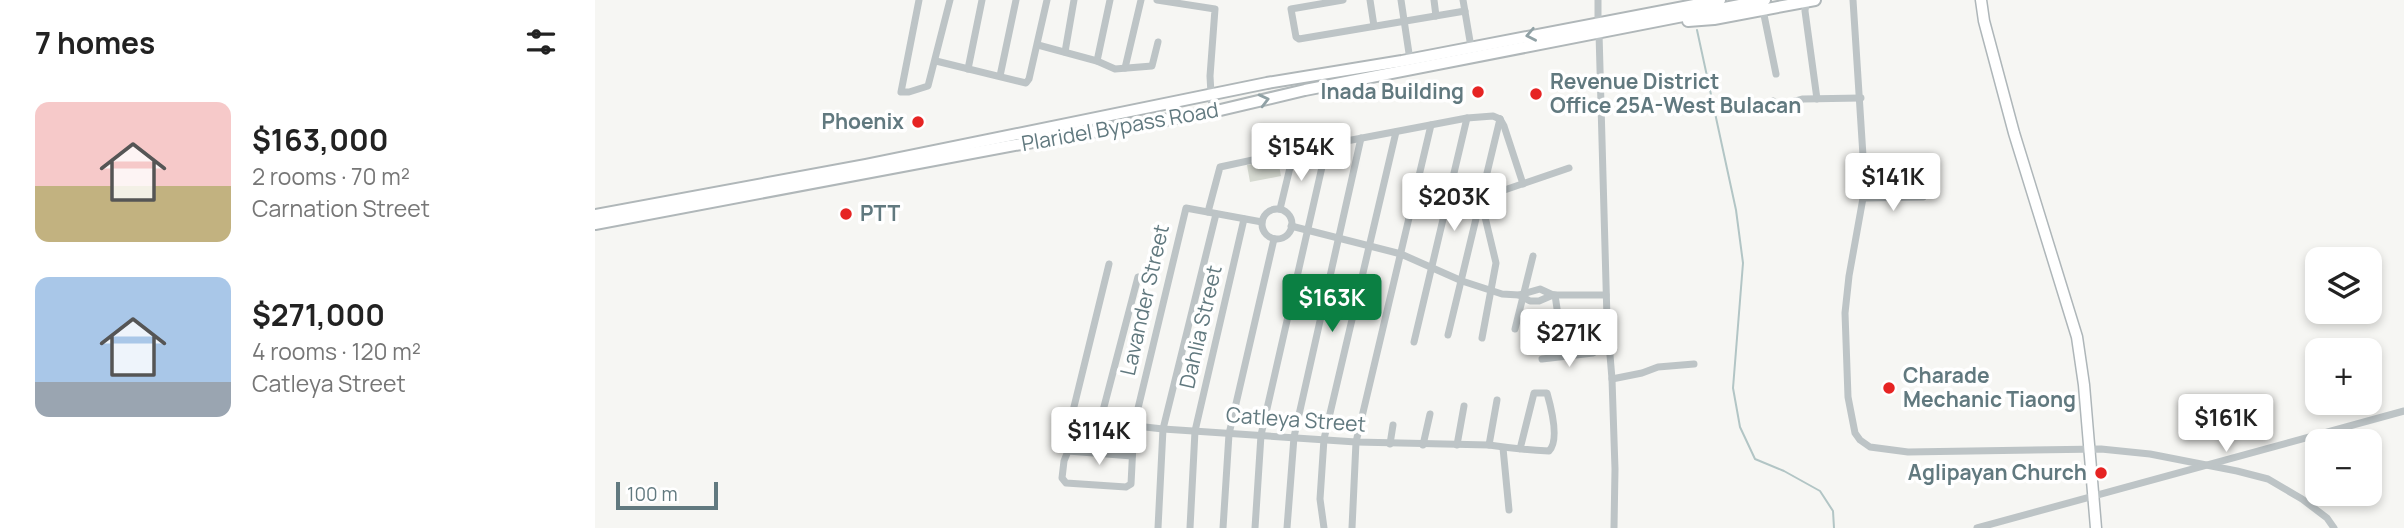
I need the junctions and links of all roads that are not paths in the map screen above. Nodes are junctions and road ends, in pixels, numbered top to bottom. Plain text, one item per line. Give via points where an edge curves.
1 (919, 0) edge
2 (950, 0) edge
3 (982, 0) edge
4 (1016, 0) edge
5 (1047, 0) edge
6 (1074, 0) edge
7 (1110, 0) edge
8 (1141, 0) edge
9 (1157, 0) edge
10 (1215, 0) edge
11 (1343, 0) edge
12 (1370, 0) edge
13 (1401, 0) edge
14 (1434, 0) edge
15 (1463, 0) edge
16 (1598, 0) edge
17 (1678, 0) edge
18 (1720, 0) edge
19 (1853, 0) edge
20 (1981, 0) edge
21 (1810, 1) edge
22 (1174, 2) edge
23 (1764, 5) edge
24 (1215, 9) junction
25 (1465, 11) junction
26 (1436, 16) junction
27 (1629, 16) junction
28 (1405, 21) junction
29 (1374, 26) junction
30 (1599, 28) junction
31 (1158, 42) dead end
32 (1038, 45) junction
33 (1471, 47) junction
34 (1065, 52) junction
35 (1410, 60) junction
36 (936, 61) junction
37 (1097, 61) junction
38 (1125, 68) junction
39 (968, 69) junction
40 (1776, 74) dead end
41 (1000, 76) junction
42 (1210, 95) junction
43 (1861, 98) junction
44 (1817, 99) junction
45 (1773, 101) dead end
46 (1212, 112) junction
47 (1467, 118) junction
48 (1500, 119) junction
49 (1431, 125) junction
50 (1396, 132) junction
51 (1361, 138) junction
52 (1327, 145) junction
53 (1294, 151) junction
54 (1569, 168) dead end
55 (1523, 184) junction
56 (1923, 197) dead end
57 (1864, 198) junction
58 (1480, 201) junction
59 (1280, 209) junction
60 (1212, 213) junction
61 (595, 215) edge
62 (1244, 219) junction
63 (1262, 222) junction
64 (595, 224) edge
65 (1291, 226) junction
66 (1308, 230) junction
67 (1339, 238) junction
68 (1273, 239) junction
69 (1368, 246) junction
70 (1401, 254) junction
71 (1533, 256) dead end
72 (1109, 264) dead end
73 (1432, 269) junction
74 (1138, 277) dead end
75 (1462, 281) junction
76 (1491, 290) junction
77 (1522, 295) junction
78 (1554, 295) junction
79 (1606, 295) junction
80 (1515, 329) dead end
81 (1448, 335) dead end
82 (1482, 338) dead end
83 (1414, 342) dead end
84 (1593, 353) dead end
85 (1564, 356) junction
86 (1542, 359) dead end
87 (1694, 363) dead end
88 (1612, 379) junction
89 (1497, 400) dead end
90 (1464, 406) dead end
91 (2404, 411) edge
92 (1430, 414) dead end
93 (1100, 422) junction
94 (1070, 423) junction
95 (1133, 425) junction
96 (1393, 425) dead end
97 (1163, 429) junction
98 (1195, 431) junction
99 (1229, 433) junction
100 (1261, 435) junction
101 (1294, 437) junction
102 (1324, 439) junction
103 (1356, 442) junction
104 (1390, 444) junction
105 (1457, 444) junction
106 (1423, 445) junction
107 (1489, 445) junction
108 (1503, 447) junction
109 (1520, 449) junction
110 (2089, 449) junction
111 (1068, 451) junction
112 (1132, 456) junction
113 (2205, 465) junction
114 (2094, 496) junction
115 (1509, 510) dead end
116 (1158, 528) edge
117 (1190, 528) edge
118 (1223, 528) edge
119 (1255, 528) edge
120 (1287, 528) edge
121 (1324, 528) edge
122 (1352, 528) edge
123 (1614, 528) edge
124 (1977, 528) edge
125 (2096, 528) edge
126 (2334, 528) edge

1 - 36 street via 901,92 928,86
2 - 36 street
3 - 39 street
4 - 41 street
5 - 32 street
6 - 34 street
7 - 37 street
8 - 38 street
9 - 22 street
10 - 24 street
11 - 29 street via 1291,9 1296,37
12 - 29 street
13 - 28 street
14 - 26 street
15 - 25 street
16 - 30 street
17 - 27 highway
18 - 27 highway
19 - 43 street
20 - 110 main road via 2014,133 2077,337
21 - 23 highway, Plaridel Bypass Road
21 - 44 street via 1805,11
22 - 24 street
23 - 30 highway, Plaridel Bypass Road via 1713,19
23 - 40 street
24 - 42 street
25 - 26 street
25 - 33 street
26 - 28 street
27 - 30 highway, Plaridel Bypass Road
28 - 29 street
28 - 35 street
30 -> 33 highway, Plaridel Bypass Road
46 -> 30 highway, Plaridel Bypass Road
30 - 79 street
31 - 38 street via 1153,66
32 - 34 street
32 - 41 street via 1026,83
33 - 35 highway, Plaridel Bypass Road
34 - 37 street
35 - 42 highway, Plaridel Bypass Road
36 - 39 street
37 - 38 street
39 - 41 street
42 - 46 street
42 - 61 highway, Plaridel Bypass Road
43 - 44 street
43 - 57 street
44 - 45 street via 1777,106
46 - 64 highway, Plaridel Bypass Road
47 - 48 street
47 - 49 street
47 - 73 street
48 - 55 street
48 - 58 street
49 - 50 street
49 - 70 street
50 - 51 street
50 - 69 street
51 - 52 street
51 - 67 street
52 - 53 street
52 - 66 street
53 - 59 street
53 - 60 street via 1220,167
54 - 55 street
55 - 58 street
56 - 57 street
57 - 110 street via 1845,313 1849,397 1860,440 1870,447 1908,452
58 - 75 street
58 - 76 street via 1496,263
59 - 63 street via 1271,210
59 - 65 street via 1290,217
60 - 62 street
60 - 95 street, Lavander Street via 1186,208
60 - 97 street
62 - 63 street
62 - 98 street, Dahlia Street
63 - 68 street
65 - 66 street
65 - 68 street via 1283,237
66 - 67 street
66 - 100 street
67 - 69 street
67 - 101 street
68 - 99 street
69 - 70 street
69 - 102 street
70 - 73 street
70 - 103 street
71 - 77 street
72 - 94 street
73 - 75 street
73 - 83 street
74 - 93 street
75 - 76 street
75 - 81 street
76 - 77 street
76 - 82 street
77 - 78 street via 1539,301
77 - 80 street
78 - 79 street
78 - 85 street
79 - 88 street
84 - 85 street
85 - 86 street
87 - 88 street via 1658,366
88 - 123 street
89 - 107 street
90 - 105 street
91 - 113 street
92 - 106 street
93 - 94 street, Catleya Street
93 - 95 street, Catleya Street
94 - 111 street
95 - 97 street, Catleya Street
95 - 112 street, Lavander Street
96 - 104 street
97 - 98 street, Catleya Street
97 - 116 street
98 - 99 street, Catleya Street
98 - 117 street, Dahlia Street
99 - 100 street, Catleya Street
99 - 118 street
100 - 101 street, Catleya Street
100 - 119 street
101 - 102 street, Catleya Street
101 - 120 street
102 - 103 street, Catleya Street
102 - 121 street via 1320,499
103 - 104 street, Catleya Street
103 - 122 street
104 - 106 street, Catleya Street
105 - 106 street, Catleya Street
105 - 107 street, Catleya Street
107 - 108 street, Catleya Street
108 - 109 street, Catleya Street
108 - 115 street
109 - 109 street, Catleya Street via 1534,393 1547,393 1553,447 1549,451
110 - 113 street
110 - 114 main road
111 - 112 street
111 - 112 street, Lavander Street via 1062,478 1066,483 1126,487 1131,484
113 - 114 street
113 - 126 street via 2268,479 2302,499
114 - 124 street
114 - 125 main road

